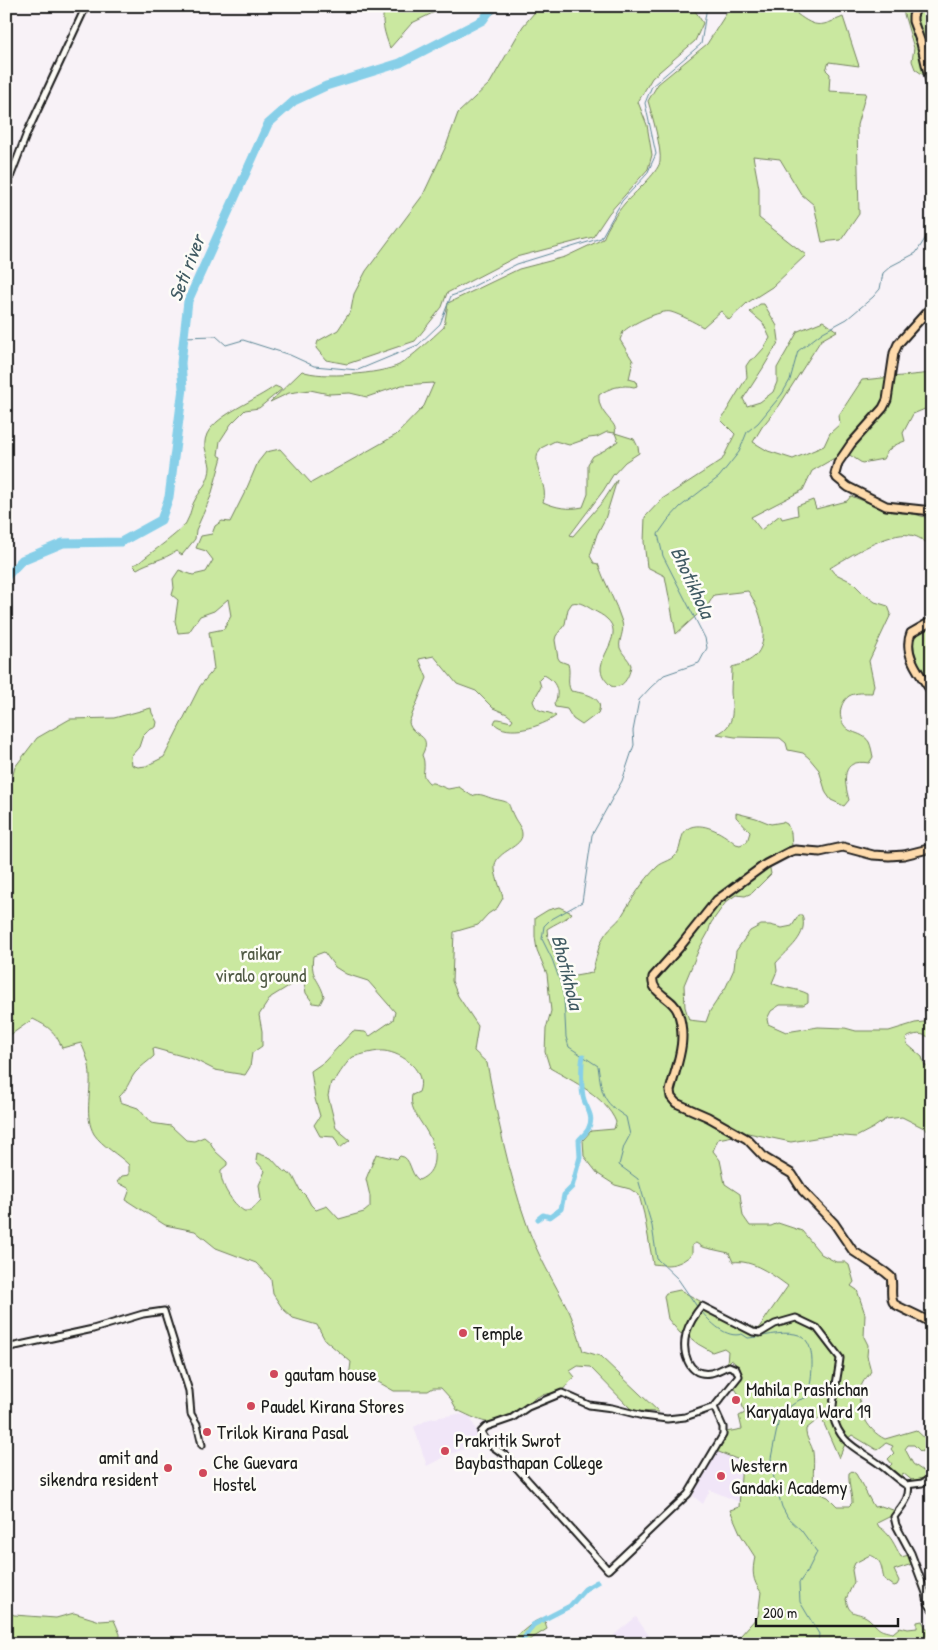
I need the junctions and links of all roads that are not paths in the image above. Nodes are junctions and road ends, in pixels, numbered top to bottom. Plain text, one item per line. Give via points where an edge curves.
1 (86, 6) edge
2 (917, 6) edge
3 (932, 90) edge
4 (6, 188) edge
5 (932, 306) edge
6 (932, 511) edge
7 (932, 621) edge
8 (932, 692) edge
9 (932, 848) edge
10 (932, 1324) edge
11 (6, 1348) edge
12 (714, 1407) junction
13 (202, 1445) dead end
14 (932, 1478) edge
15 (908, 1485) junction
16 (932, 1609) edge

1 - 4 street via 58,63
2 - 3 main road via 913,21
5 - 6 main road via 898,344 887,400 851,444 838,463 836,474 848,487 886,506
7 - 8 main road via 911,634 908,646
9 - 10 main road via 889,856 843,847 820,852 789,852 758,869 717,900 653,977 652,983 673,1003 682,1024 683,1046 671,1097 676,1103 746,1139 766,1158 792,1174 853,1251 891,1277 894,1304
11 - 13 street via 164,1311
12 - 12 street via 723,1435 691,1490 608,1570 481,1432 486,1426 512,1418 528,1407 562,1393 589,1405 667,1419
12 - 15 street via 738,1376 736,1369 730,1366 708,1373 690,1367 685,1354 686,1333 702,1306 760,1333 775,1324 796,1318 817,1328 840,1358 833,1414 842,1435 854,1449
14 - 15 street
15 - 16 street via 906,1499 894,1517

